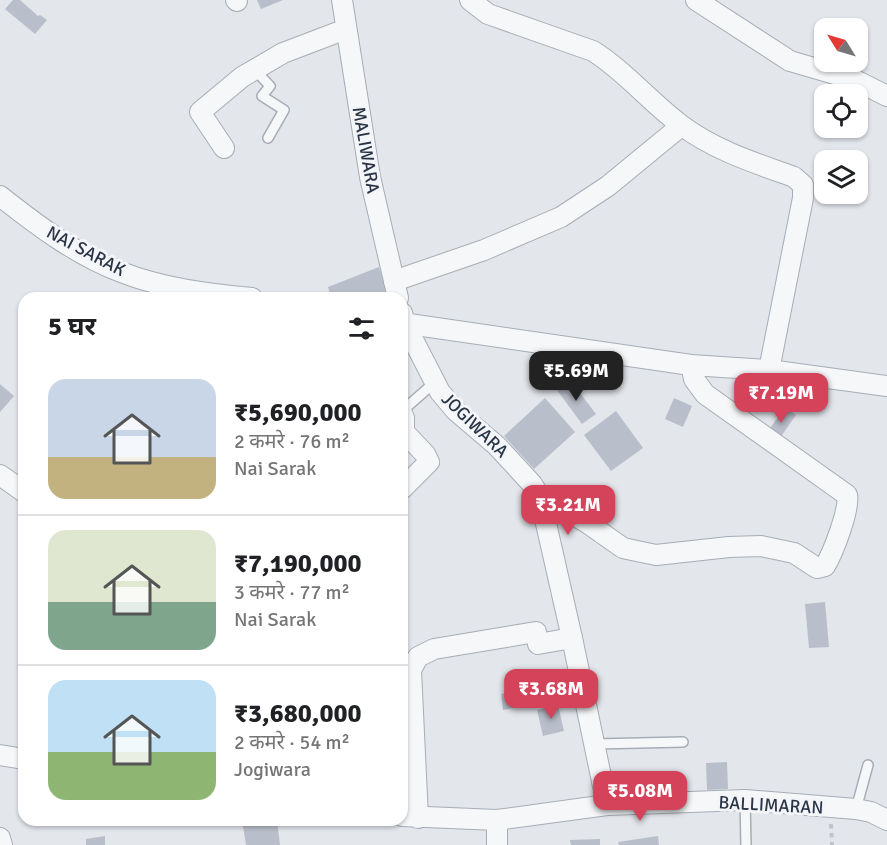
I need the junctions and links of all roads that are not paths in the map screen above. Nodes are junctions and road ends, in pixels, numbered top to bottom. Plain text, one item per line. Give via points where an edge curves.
1 (342, 0) edge
2 (470, 0) edge
3 (696, 0) edge
4 (346, 29) junction
5 (255, 70) junction
6 (887, 96) edge
7 (681, 126) junction
8 (268, 138) dead end
9 (224, 148) dead end
10 (0, 196) edge
11 (396, 290) edge
12 (210, 292) edge
13 (408, 321) edge
14 (408, 330) edge
15 (691, 365) junction
16 (769, 370) junction
17 (434, 383) junction
18 (887, 386) edge
19 (408, 415) edge
20 (408, 430) edge
21 (0, 475) edge
22 (408, 483) edge
23 (18, 488) edge
24 (540, 497) junction
25 (572, 639) junction
26 (683, 742) dead end
27 (595, 744) junction
28 (0, 754) edge
29 (18, 758) edge
30 (868, 765) dead end
31 (745, 800) junction
32 (607, 805) junction
33 (856, 809) junction
34 (410, 817) edge
35 (497, 820) junction
36 (887, 820) edge
37 (0, 838) edge
38 (2, 845) edge
39 (497, 845) edge
40 (746, 845) edge

1 - 4 street, MALIWARA
2 - 7 street via 488,14 592,51
3 - 6 street via 790,61 855,80
4 - 5 street via 283,53
4 - 11 street, MALIWARA via 370,177
5 - 8 lane via 270,86 262,96 284,110
5 - 9 street via 200,112
7 - 11 street via 608,186 561,217
7 - 16 street via 723,151 794,177 803,185 804,198
10 - 12 street, NAI SARAK via 80,252 121,273
13 - 15 street
14 - 17 street, JOGIWARA
15 - 16 street
15 - 24 street via 694,379 705,394 847,495 840,528 825,566 817,568 794,553 761,546 656,555 632,550
16 - 18 street
17 - 19 lane
17 - 24 street, JOGIWARA via 456,411 503,452
20 - 22 street via 429,462
21 - 23 street
24 - 25 street, JOGIWARA
25 - 27 street, JOGIWARA
25 - 34 street via 538,644 536,632 434,649 418,657 411,670
26 - 27 lane
27 - 32 street, JOGIWARA
28 - 29 street
30 - 33 lane
31 - 32 street, BALLIMARAN
31 - 33 street, BALLIMARAN
31 - 40 lane
32 - 35 street, BALLIMARAN
33 - 36 street, BALLIMARAN
34 - 35 street, BALLIMARAN
35 - 39 street
37 - 38 street

